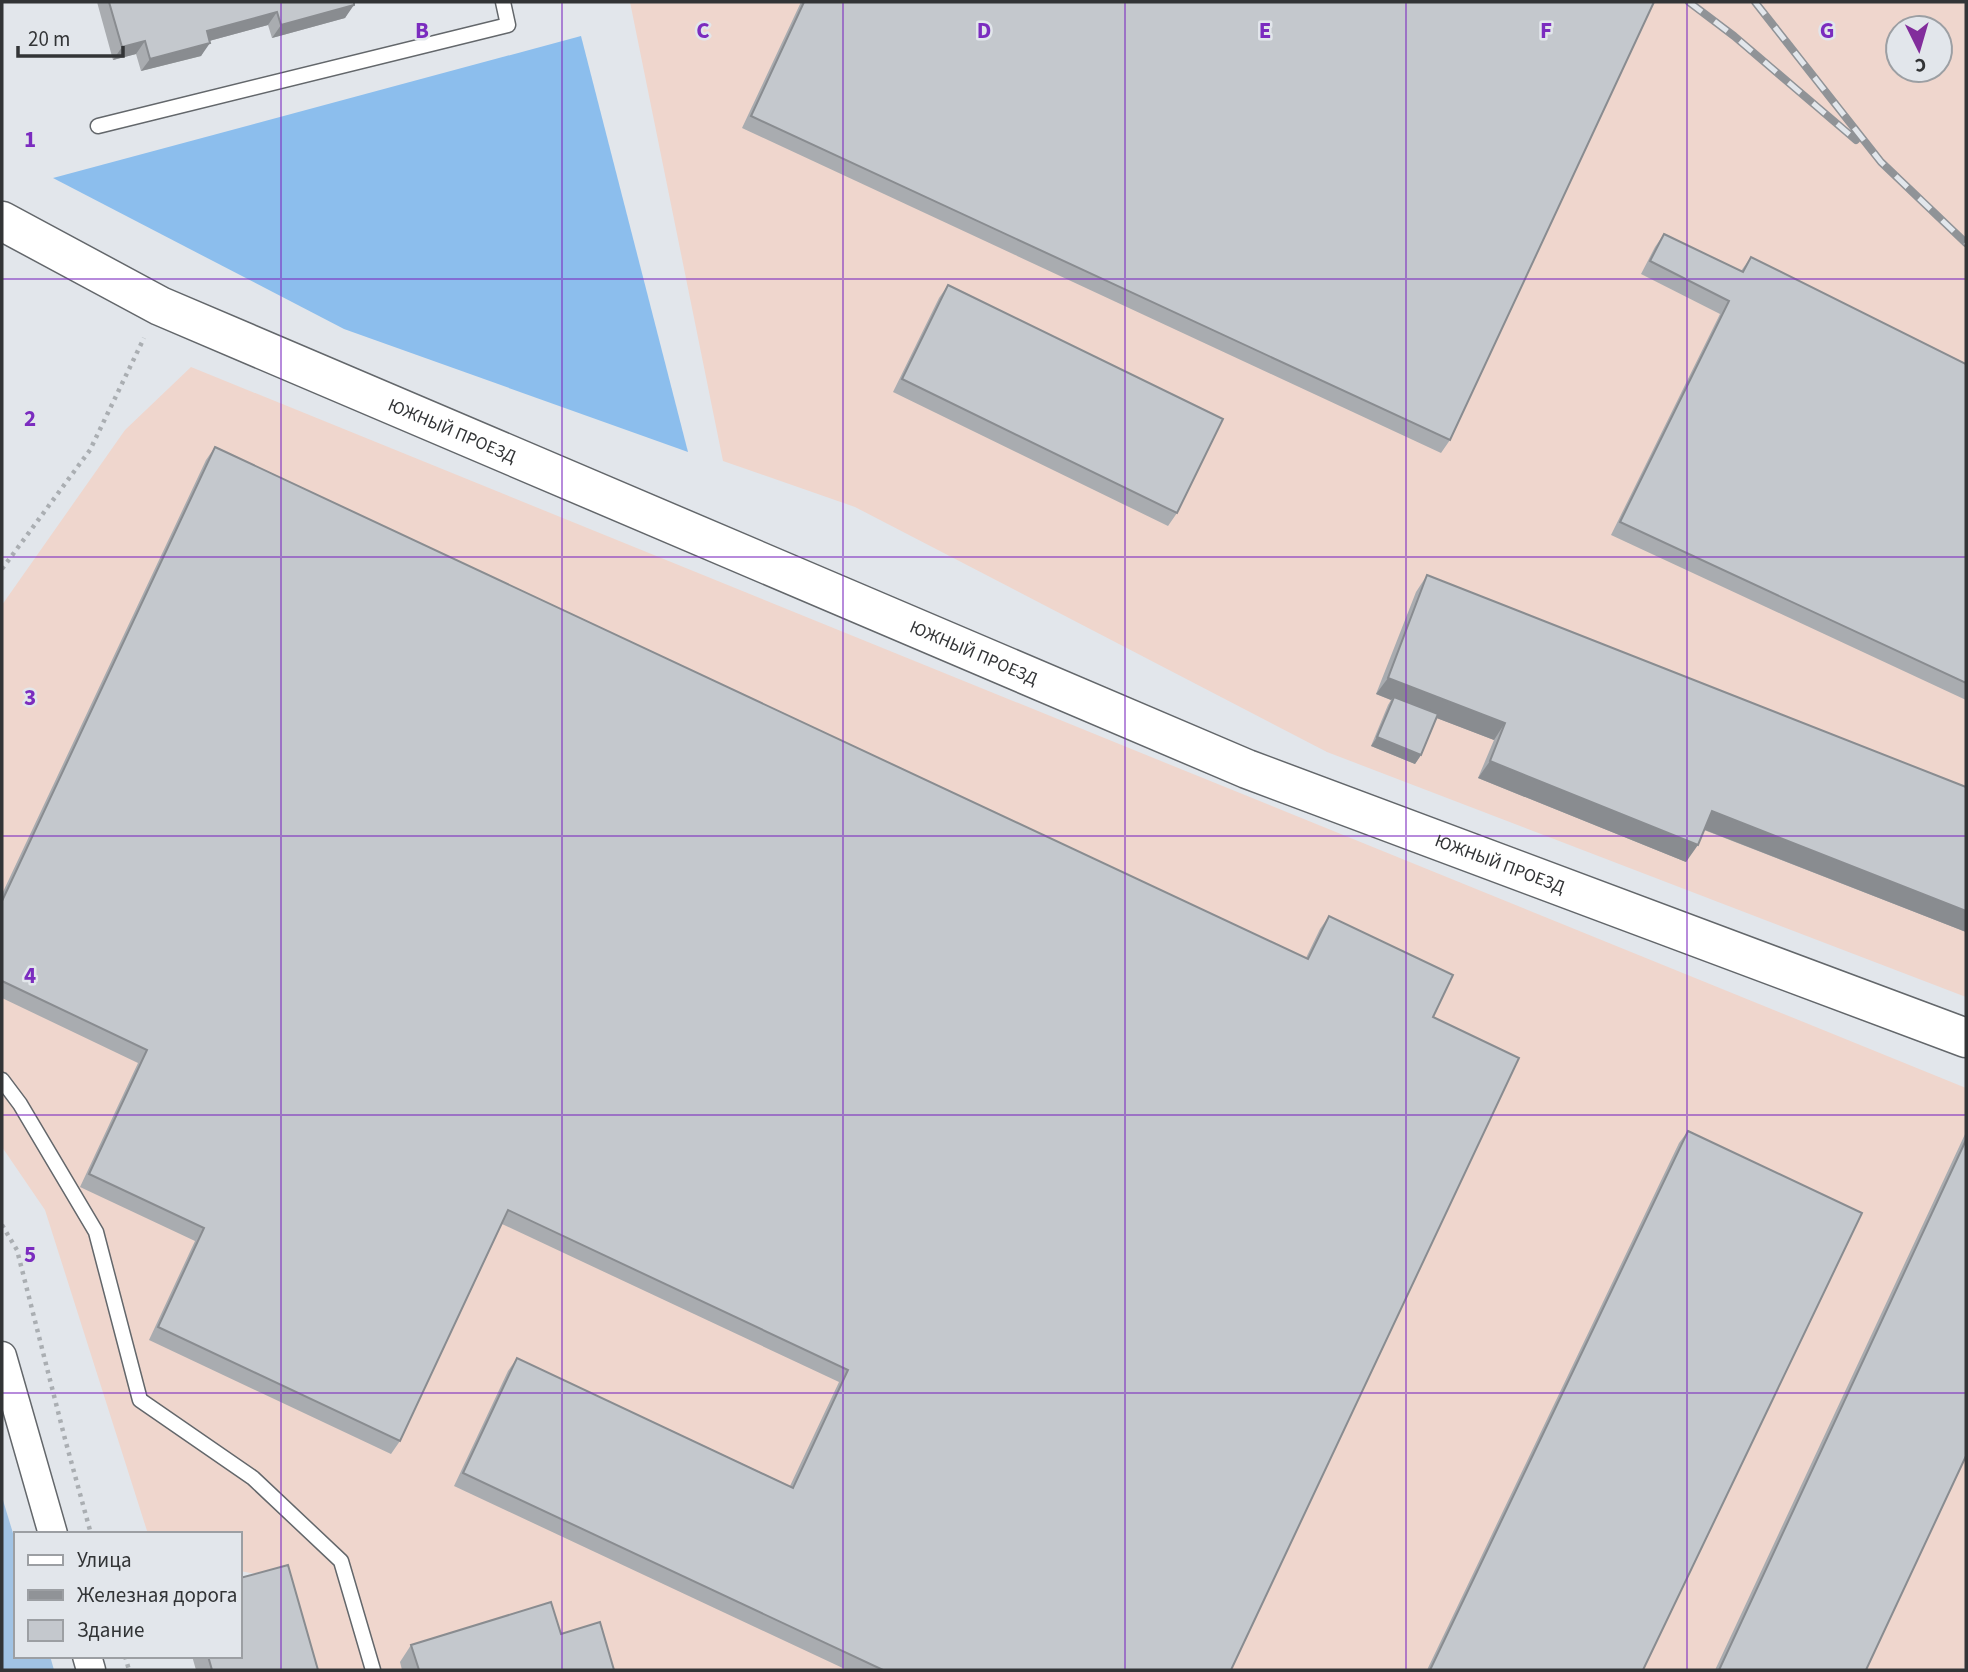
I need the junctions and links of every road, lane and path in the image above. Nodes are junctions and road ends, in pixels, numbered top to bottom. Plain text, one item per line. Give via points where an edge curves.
1 (503, 2) edge
2 (98, 127) dead end
3 (2, 221) edge
4 (160, 306) junction
5 (2, 569) edge
6 (1966, 1038) edge
7 (2, 1080) edge
8 (2, 1225) edge
9 (2, 1356) edge
10 (51, 1532) edge
11 (90, 1532) edge
12 (373, 1670) edge

1 - 2 lane via 508,24
3 - 4 main road, ЮЖНЫЙ ПРОЕЗД
4 - 5 path via 90,450
4 - 6 main road, ЮЖНЫЙ ПРОЕЗД via 1247,769
7 - 12 lane via 96,1232 140,1400 253,1478 341,1561
8 - 11 path via 17,1250
9 - 10 street

